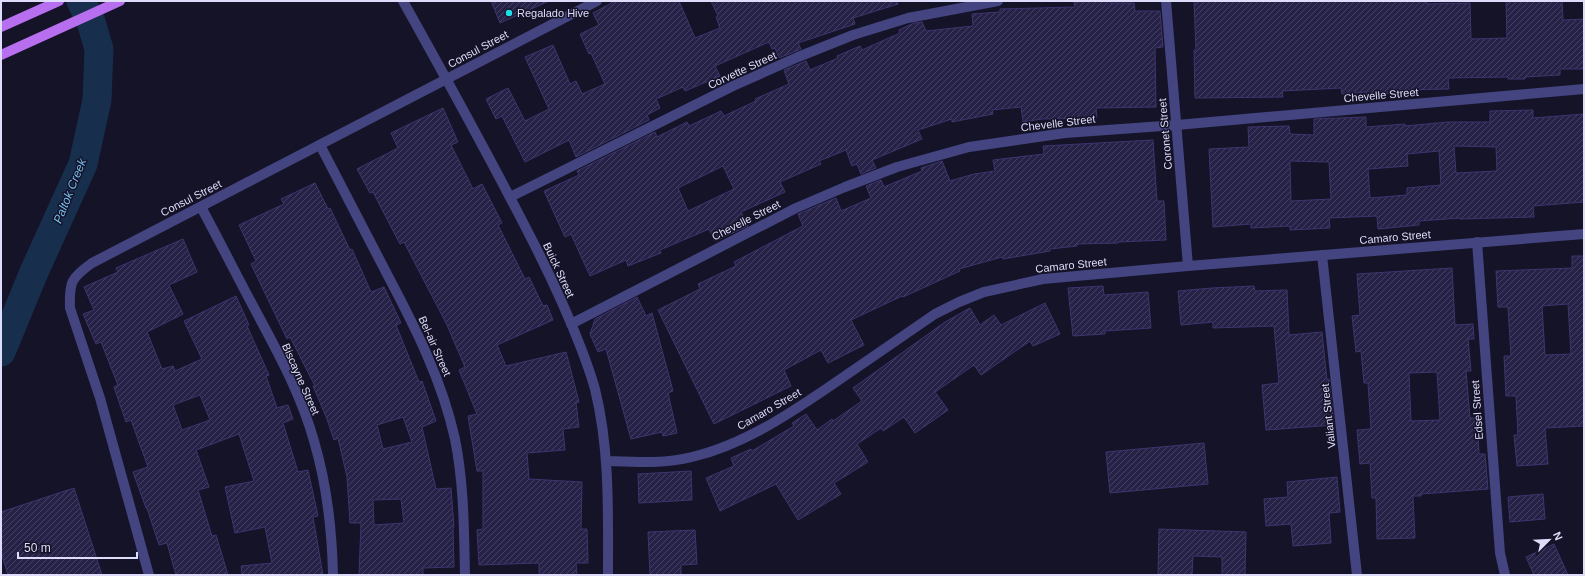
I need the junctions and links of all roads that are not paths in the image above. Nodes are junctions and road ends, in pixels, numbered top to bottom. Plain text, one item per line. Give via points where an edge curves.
1 (59, 1) edge
2 (120, 1) edge
3 (403, 1) edge
4 (596, 1) edge
5 (998, 1) edge
6 (1166, 1) edge
7 (1, 27) edge
8 (1, 55) edge
9 (447, 79) junction
10 (1584, 89) edge
11 (1177, 125) junction
12 (320, 145) junction
13 (510, 197) junction
14 (201, 207) junction
15 (1584, 234) edge
16 (1477, 242) junction
17 (1322, 255) junction
18 (1188, 266) junction
19 (571, 324) junction
20 (607, 461) junction
21 (149, 575) edge
22 (333, 575) edge
23 (465, 575) edge
24 (608, 575) edge
25 (1357, 575) edge
26 (1505, 575) edge

1 - 7 main road
2 - 8 main road
3 - 9 street, Buick Street
4 - 9 street, Consul Street
5 - 13 street, Corvette Street via 908,18 812,51 733,86
6 - 11 street, Coronet Street
9 - 12 street, Consul Street
9 - 13 street, Buick Street
10 - 11 street, Chevelle Street
11 - 18 street, Coronet Street
11 - 19 street, Chevelle Street via 1050,135 969,148 897,167 796,208
12 - 14 street, Consul Street
12 - 23 street, Bel-air Street via 419,335 436,375 455,439 461,475
13 - 19 street, Buick Street
14 - 21 street, Consul Street via 92,263 72,281 70,292 70,308 100,398
14 - 22 street, Biscayne Street via 285,367 311,433 330,518
15 - 16 street, Camaro Street
16 - 17 street, Camaro Street
16 - 26 street, Edsel Street via 1500,552
17 - 18 street, Camaro Street
17 - 25 street, Valiant Street
18 - 20 street, Camaro Street via 1043,279 984,292 935,314 800,407 732,444 711,452 668,461
19 - 20 street, Buick Street via 594,387
20 - 24 street, Buick Street

